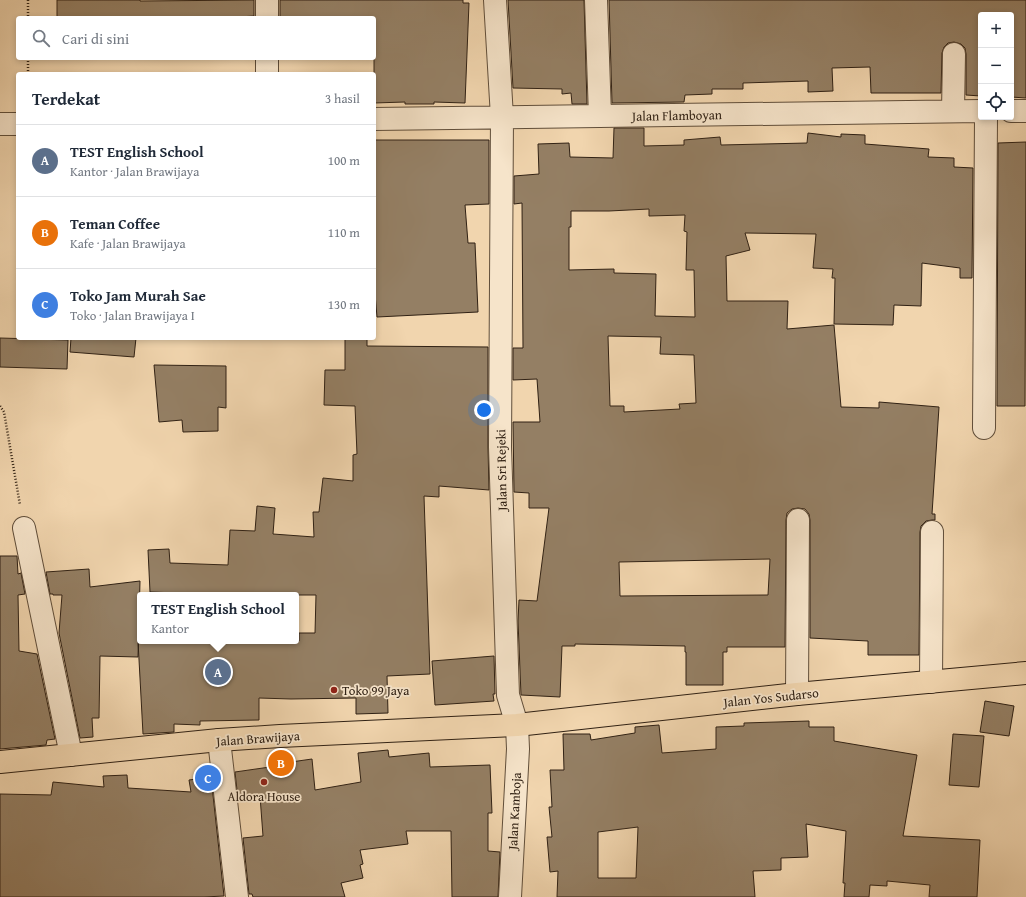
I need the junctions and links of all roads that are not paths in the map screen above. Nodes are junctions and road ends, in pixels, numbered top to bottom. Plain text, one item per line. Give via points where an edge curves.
1 (267, 0) edge
2 (495, 0) edge
3 (596, 0) edge
4 (267, 16) edge
5 (954, 54) dead end
6 (267, 60) edge
7 (267, 72) edge
8 (953, 111) junction
9 (978, 111) edge
10 (1014, 111) edge
11 (1026, 111) edge
12 (600, 116) junction
13 (502, 117) junction
14 (376, 119) edge
15 (986, 120) edge
16 (0, 124) edge
17 (16, 124) edge
18 (984, 428) dead end
19 (798, 520) dead end
20 (24, 528) road end
21 (932, 532) dead end
22 (1026, 673) edge
23 (931, 682) junction
24 (797, 694) junction
25 (516, 725) junction
26 (219, 740) junction
27 (71, 755) junction
28 (0, 762) edge
29 (236, 897) edge
30 (510, 897) edge

1 - 4 street
2 - 13 street, Jalan Sri Rejeki
3 - 12 street
5 - 8 street
6 - 7 street
8 - 9 street, Jalan Flamboyan
8 - 12 street, Jalan Flamboyan
10 - 11 street
12 - 13 street, Jalan Flamboyan
13 - 14 street, Jalan Flamboyan
13 - 25 street, Jalan Sri Rejeki via 500,447 508,695
15 - 18 street
16 - 17 street
19 - 24 street
20 - 27 street
21 - 23 street
22 - 23 main road, Jalan Yos Sudarso
23 - 24 main road, Jalan Yos Sudarso
24 - 25 main road, Jalan Yos Sudarso
25 - 26 main road, Jalan Brawijaya
25 - 30 street, Jalan Kamboja via 518,749
26 - 27 main road, Jalan Brawijaya
26 - 29 street
27 - 28 main road, Jalan Brawijaya

